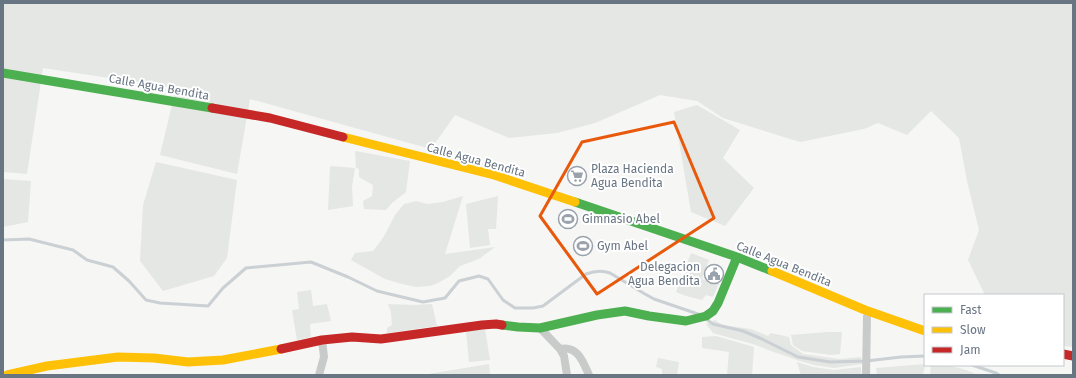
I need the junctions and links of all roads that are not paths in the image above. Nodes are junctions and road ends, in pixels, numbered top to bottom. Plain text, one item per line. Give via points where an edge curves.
1 (3, 73) edge
2 (737, 257) junction
3 (867, 317) dead end
4 (540, 328) junction
5 (924, 331) edge
6 (322, 340) junction
7 (560, 349) junction
8 (7, 375) edge
9 (319, 375) edge
10 (567, 375) edge
11 (589, 375) edge
12 (866, 375) edge

1 - 2 main road, Calle Agua Bendita via 278,120 494,175
2 - 4 main road via 718,303 706,316 686,321 626,311
2 - 5 main road, Calle Agua Bendita via 865,310
3 - 12 street
4 - 6 main road via 496,324 382,339 352,337
4 - 7 street
6 - 8 main road via 223,360 188,362 118,357 47,366
6 - 9 street via 324,357
7 - 10 street via 564,356
7 - 11 street via 573,349 581,357

